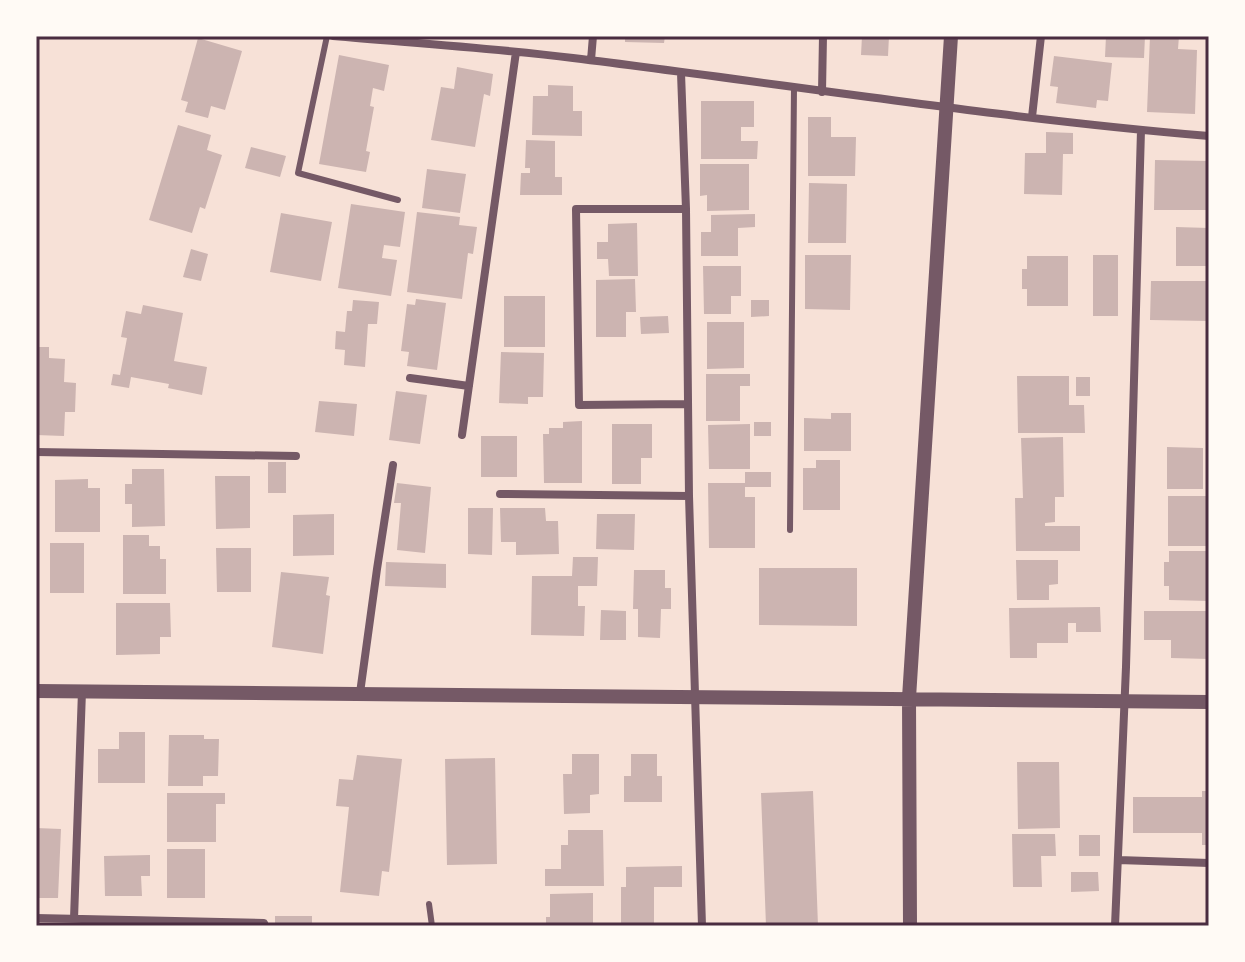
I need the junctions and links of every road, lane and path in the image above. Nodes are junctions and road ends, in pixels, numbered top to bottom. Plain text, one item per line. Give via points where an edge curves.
1 (330, 36) edge
2 (593, 36) edge
3 (823, 36) edge
4 (951, 36) edge
5 (1041, 36) edge
6 (516, 52) junction
7 (591, 60) junction
8 (681, 73) junction
9 (794, 87) junction
10 (822, 92) junction
11 (946, 106) junction
12 (1032, 117) junction
13 (1141, 130) junction
14 (1209, 136) edge
15 (398, 200) dead end
16 (686, 209) junction
17 (410, 378) dead end
18 (469, 386) junction
19 (688, 404) junction
20 (462, 435) dead end
21 (36, 452) edge
22 (296, 456) dead end
23 (393, 465) dead end
24 (500, 494) dead end
25 (689, 496) junction
26 (790, 530) dead end
27 (36, 691) edge
28 (82, 691) junction
29 (360, 693) junction
30 (695, 696) junction
31 (909, 698) junction
32 (1125, 701) junction
33 (1209, 702) edge
34 (1118, 860) junction
35 (1209, 863) edge
36 (429, 904) dead end
37 (36, 918) edge
38 (74, 919) junction
39 (265, 926) edge
40 (432, 926) edge
41 (702, 926) edge
42 (910, 926) edge
43 (1115, 926) edge

1 - 6 street
1 - 15 lane via 298,173
2 - 7 street
3 - 10 street
4 - 11 street
5 - 12 street
6 - 7 street
6 - 18 street
7 - 8 street
8 - 9 street
8 - 16 street
9 - 10 street
9 - 26 lane
10 - 11 street
11 - 12 street
11 - 31 street
12 - 13 street
13 - 14 street
13 - 32 street
16 - 19 street
16 - 19 street via 576,209 579,405
17 - 18 street
18 - 20 street
19 - 25 street
21 - 22 street
23 - 29 street
24 - 25 street
25 - 30 street
27 - 28 street
28 - 29 street
28 - 38 street
29 - 30 street
30 - 31 street
30 - 41 street
31 - 32 street
31 - 42 street
32 - 33 street
32 - 34 street
34 - 35 street
34 - 43 street
36 - 40 lane
37 - 38 street
38 - 39 street

